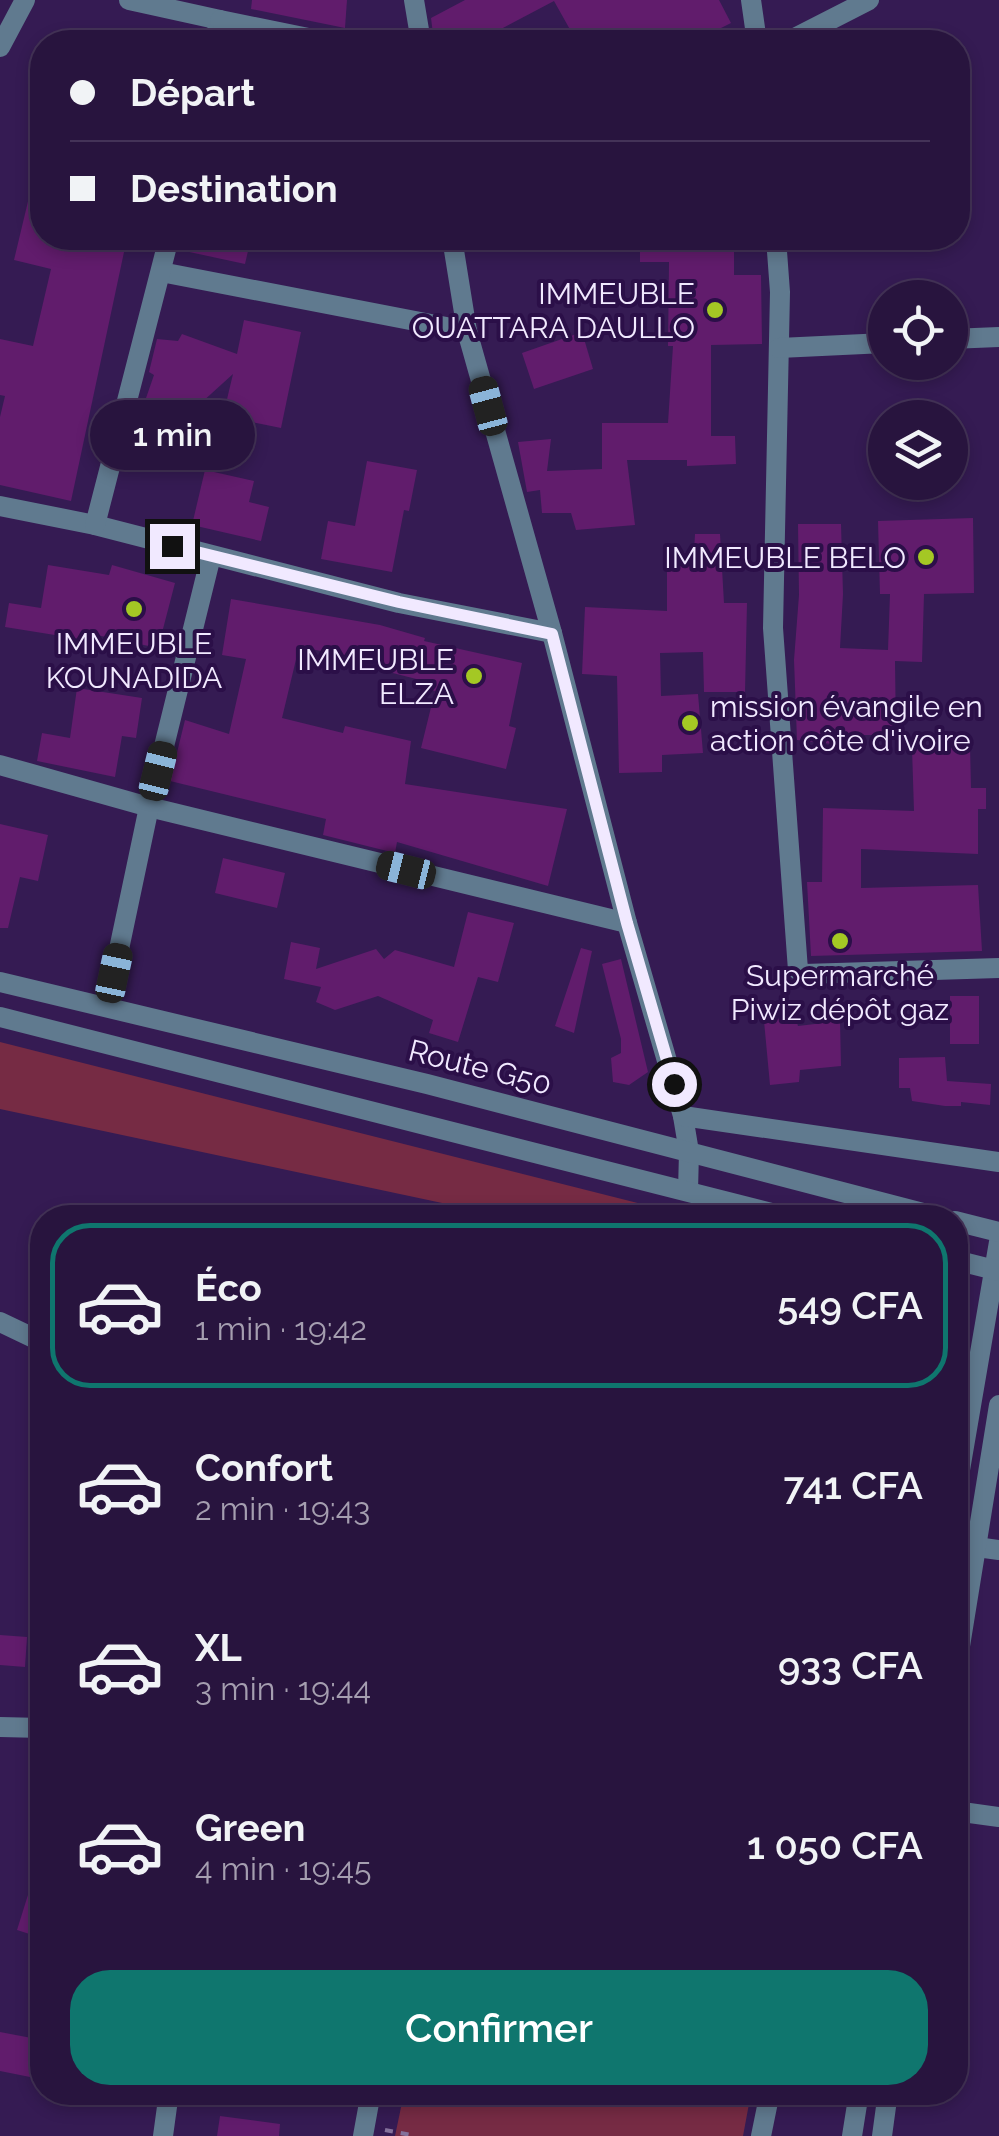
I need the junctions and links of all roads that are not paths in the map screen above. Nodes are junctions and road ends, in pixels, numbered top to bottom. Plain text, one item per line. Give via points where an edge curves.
1 (26, 0) edge
2 (128, 0) edge
3 (414, 0) edge
4 (751, 0) edge
5 (869, 0) edge
6 (220, 20) junction
7 (217, 30) edge
8 (269, 30) edge
9 (420, 30) edge
10 (755, 30) edge
11 (810, 30) edge
12 (0, 46) edge
13 (167, 250) edge
14 (454, 250) edge
15 (777, 250) edge
16 (162, 272) junction
17 (467, 331) junction
18 (999, 337) edge
19 (968, 338) edge
20 (868, 343) edge
21 (779, 348) junction
22 (0, 506) edge
23 (96, 526) junction
24 (211, 556) junction
25 (552, 634) junction
26 (0, 765) edge
27 (149, 806) junction
28 (627, 923) junction
29 (999, 968) edge
30 (0, 982) edge
31 (107, 1006) junction
32 (0, 1017) edge
33 (684, 1116) junction
34 (688, 1152) junction
35 (999, 1162) edge
36 (688, 1191) junction
37 (741, 1205) edge
38 (892, 1205) edge
39 (968, 1224) edge
40 (999, 1232) edge
41 (999, 1242) edge
42 (968, 1263) edge
43 (997, 1270) edge
44 (0, 1322) edge
45 (30, 1336) edge
46 (999, 1404) edge
47 (968, 1428) edge
48 (968, 1536) edge
49 (968, 1545) edge
50 (999, 1550) edge
51 (0, 1727) edge
52 (30, 1728) edge
53 (968, 1813) edge
54 (999, 1817) edge
55 (167, 2105) edge
56 (369, 2105) edge
57 (767, 2105) edge
58 (857, 2105) edge
59 (886, 2105) edge
60 (364, 2132) edge
61 (162, 2136) edge
62 (761, 2136) edge
63 (852, 2136) edge
64 (882, 2136) edge

1 - 12 street
2 - 6 street
3 - 9 street
4 - 10 street
5 - 11 street
6 - 7 street
6 - 8 street
13 - 16 street
14 - 17 street
15 - 21 street
16 - 17 street
16 - 23 street
17 - 25 street
18 - 19 street
20 - 21 street
21 - 29 street via 773,628 798,970
22 - 23 street
23 - 24 street
24 - 25 street
24 - 27 street
25 - 28 street
26 - 27 street
27 - 28 street
27 - 31 street
28 - 33 street
30 - 31 street, Route G50
31 - 34 street, Route G50
32 - 36 street
33 - 34 street
33 - 35 street
34 - 36 street
34 - 38 street, Route G50
36 - 37 street
39 - 40 street
41 - 43 street
42 - 43 street
43 - 47 street
44 - 45 street
46 - 48 street
49 - 50 street
51 - 52 street
53 - 54 street
55 - 61 street
56 - 60 street
57 - 62 street
58 - 63 street
59 - 64 street

